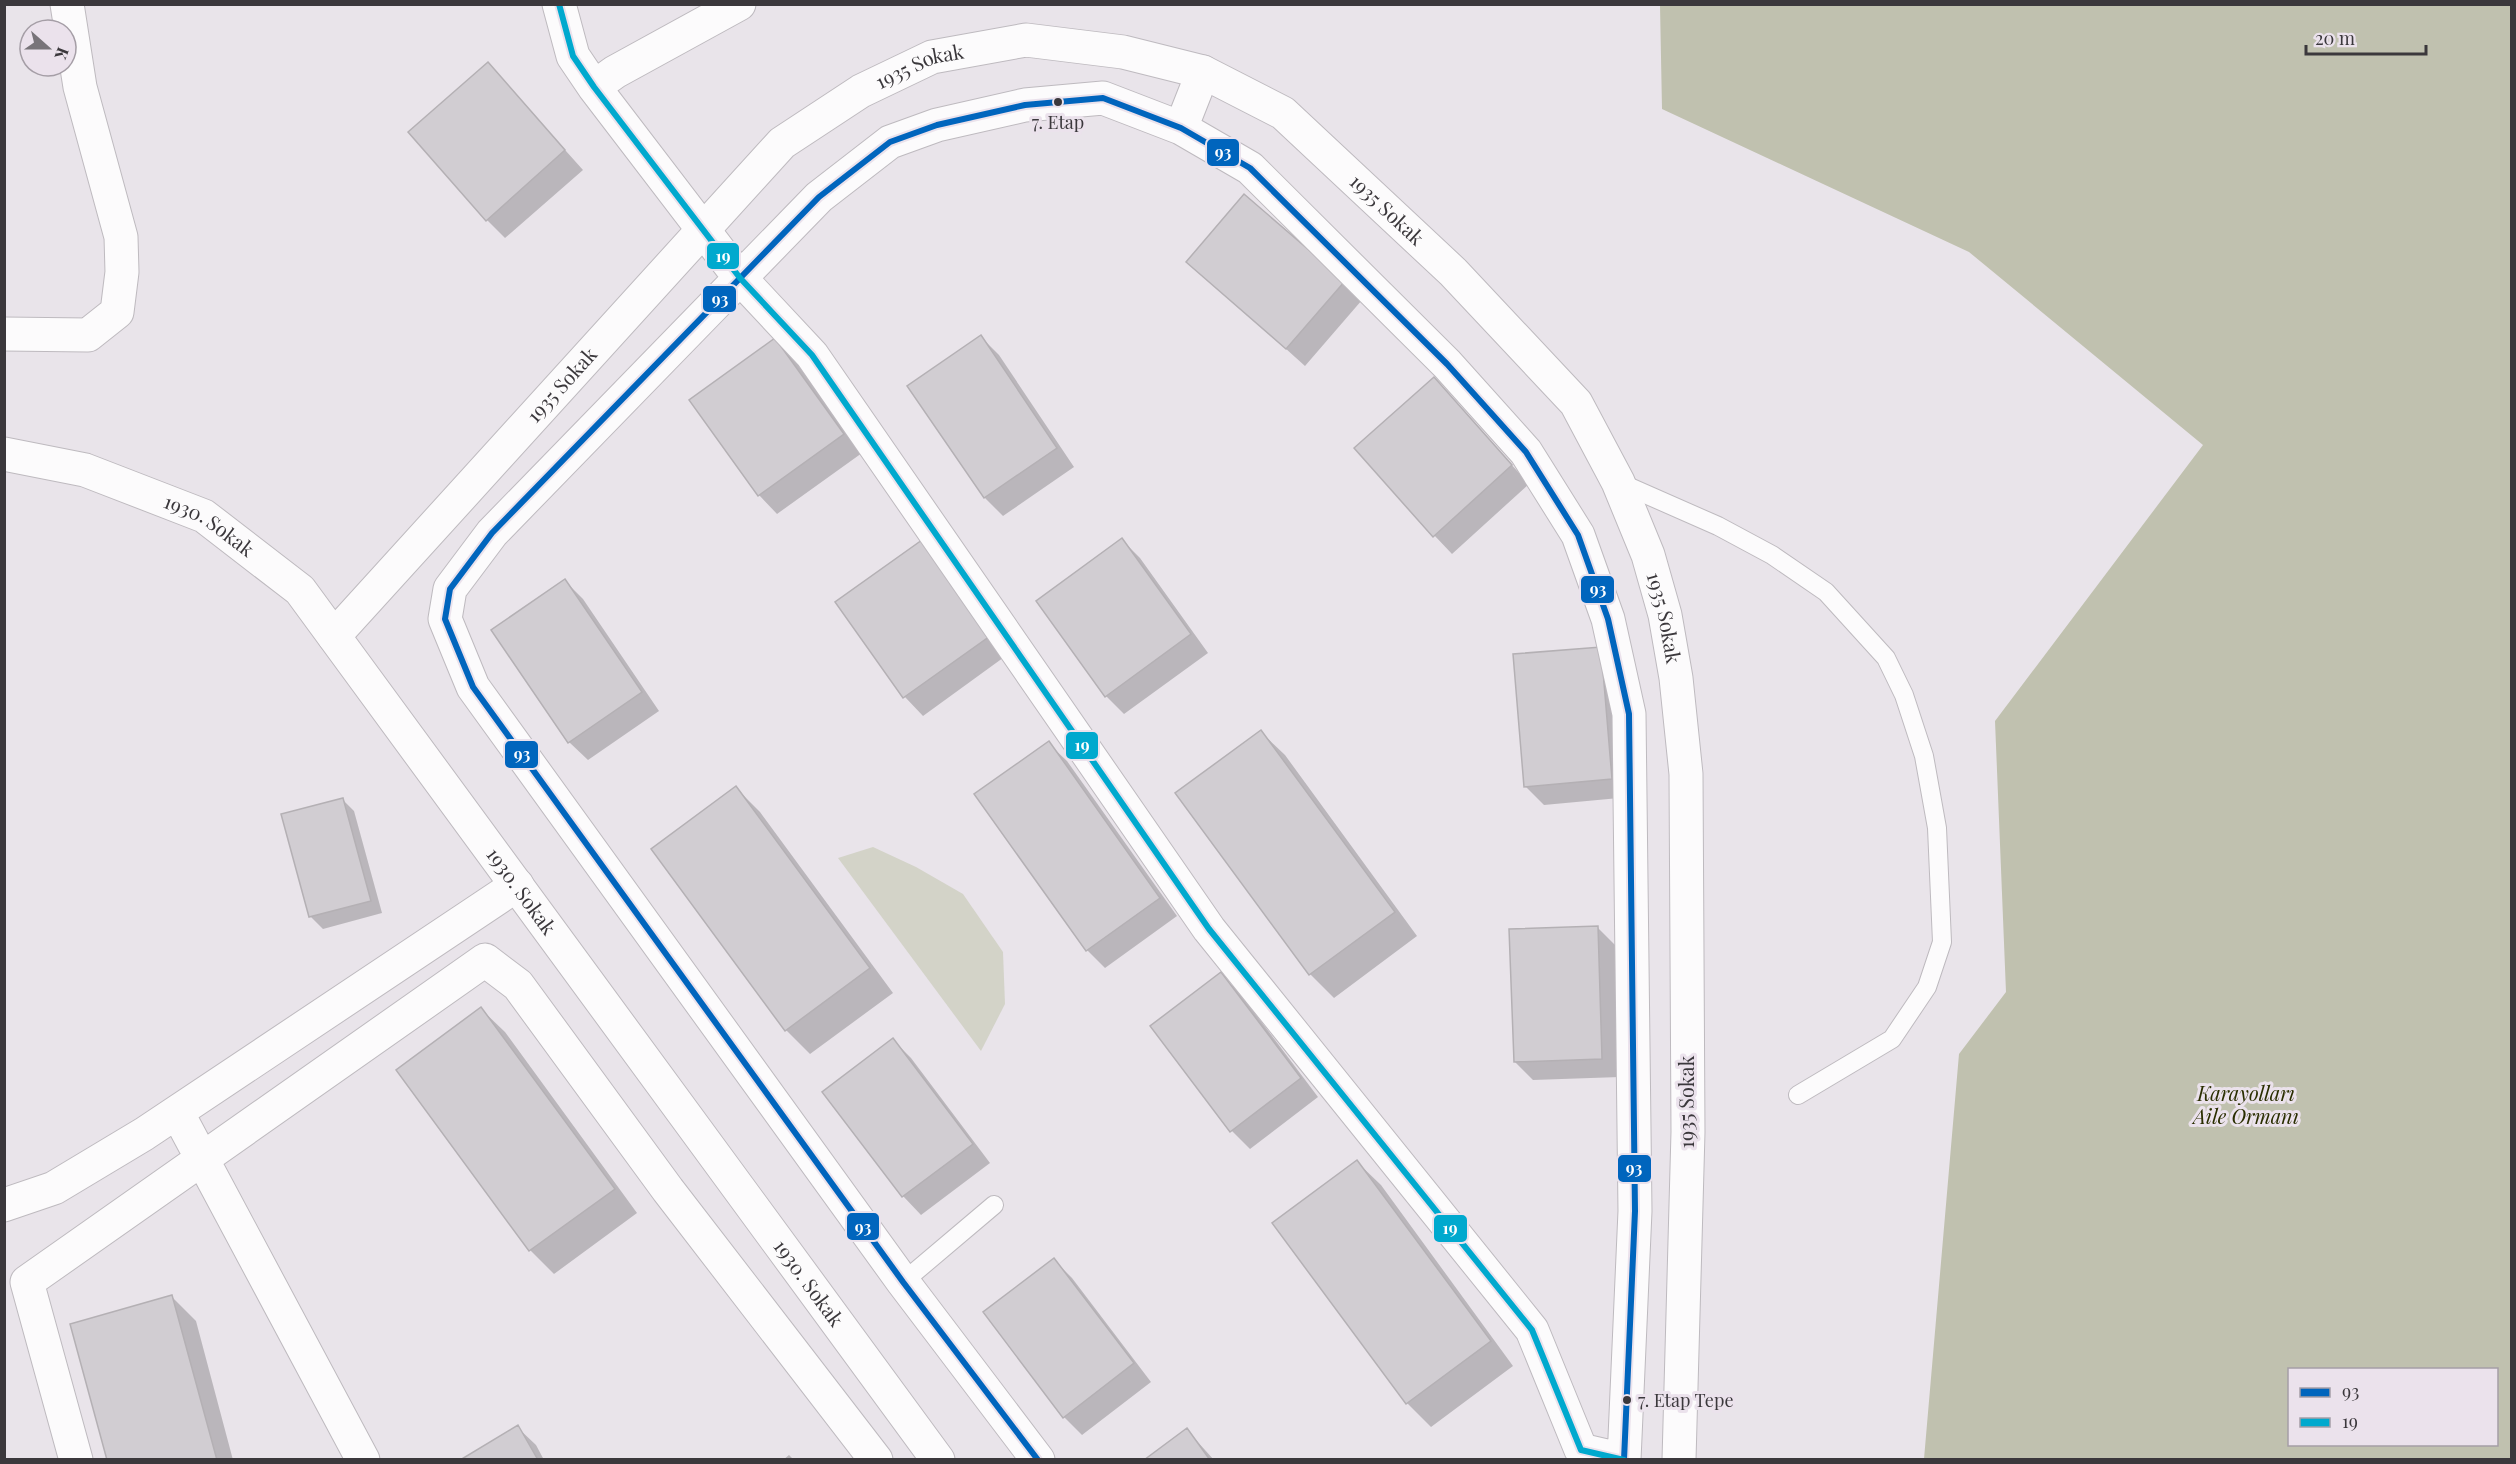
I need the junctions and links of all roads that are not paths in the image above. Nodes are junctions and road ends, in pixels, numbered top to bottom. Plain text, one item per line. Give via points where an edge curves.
1 (67, 4) edge
2 (559, 4) edge
3 (739, 4) edge
4 (1203, 72) junction
5 (594, 87) junction
6 (1181, 128) junction
7 (703, 230) junction
8 (740, 278) junction
9 (4, 334) edge
10 (4, 454) edge
11 (1618, 482) junction
12 (334, 636) junction
13 (517, 885) junction
14 (1798, 1095) dead end
15 (177, 1112) junction
16 (202, 1159) junction
17 (4, 1205) edge
18 (994, 1205) dead end
19 (903, 1282) junction
20 (76, 1460) edge
21 (363, 1460) edge
22 (876, 1460) edge
23 (938, 1460) edge
24 (1038, 1460) edge
25 (1624, 1460) edge
26 (1679, 1460) edge

1 - 9 street via 80,87 121,237 117,312 88,335
2 - 5 street via 573,56
3 - 5 street
4 - 6 street
4 - 7 street, 1935 Sokak via 1123,52 1026,40 932,57 861,92 782,143
4 - 11 street, 1935 Sokak via 1283,113 1453,272 1576,403
5 - 7 street
6 - 8 street via 1103,98 1025,105 938,125 890,142 859,164 819,197
6 - 25 street via 1250,168 1447,364 1526,452 1578,535 1608,619 1629,714 1635,1211
7 - 8 street
7 - 12 street, 1935 Sokak
8 - 19 street via 492,532 450,589 445,618 472,687
8 - 25 street via 812,355 1209,929 1532,1330 1581,1450
10 - 12 street, 1930. Sokak via 84,470 204,516 300,590
11 - 14 lane via 1718,526 1772,555 1826,592 1886,658 1904,695 1924,756 1937,828 1942,942 1927,987 1892,1039
11 - 26 street, 1935 Sokak via 1648,555 1665,615 1686,774 1688,1132
12 - 13 street, 1930. Sokak
13 - 15 street
13 - 23 street, 1930. Sokak
15 - 16 street
15 - 17 street via 54,1188
16 - 20 street via 27,1282
16 - 21 street
16 - 22 street via 485,960 518,985 668,1190
18 - 19 lane
19 - 24 street

